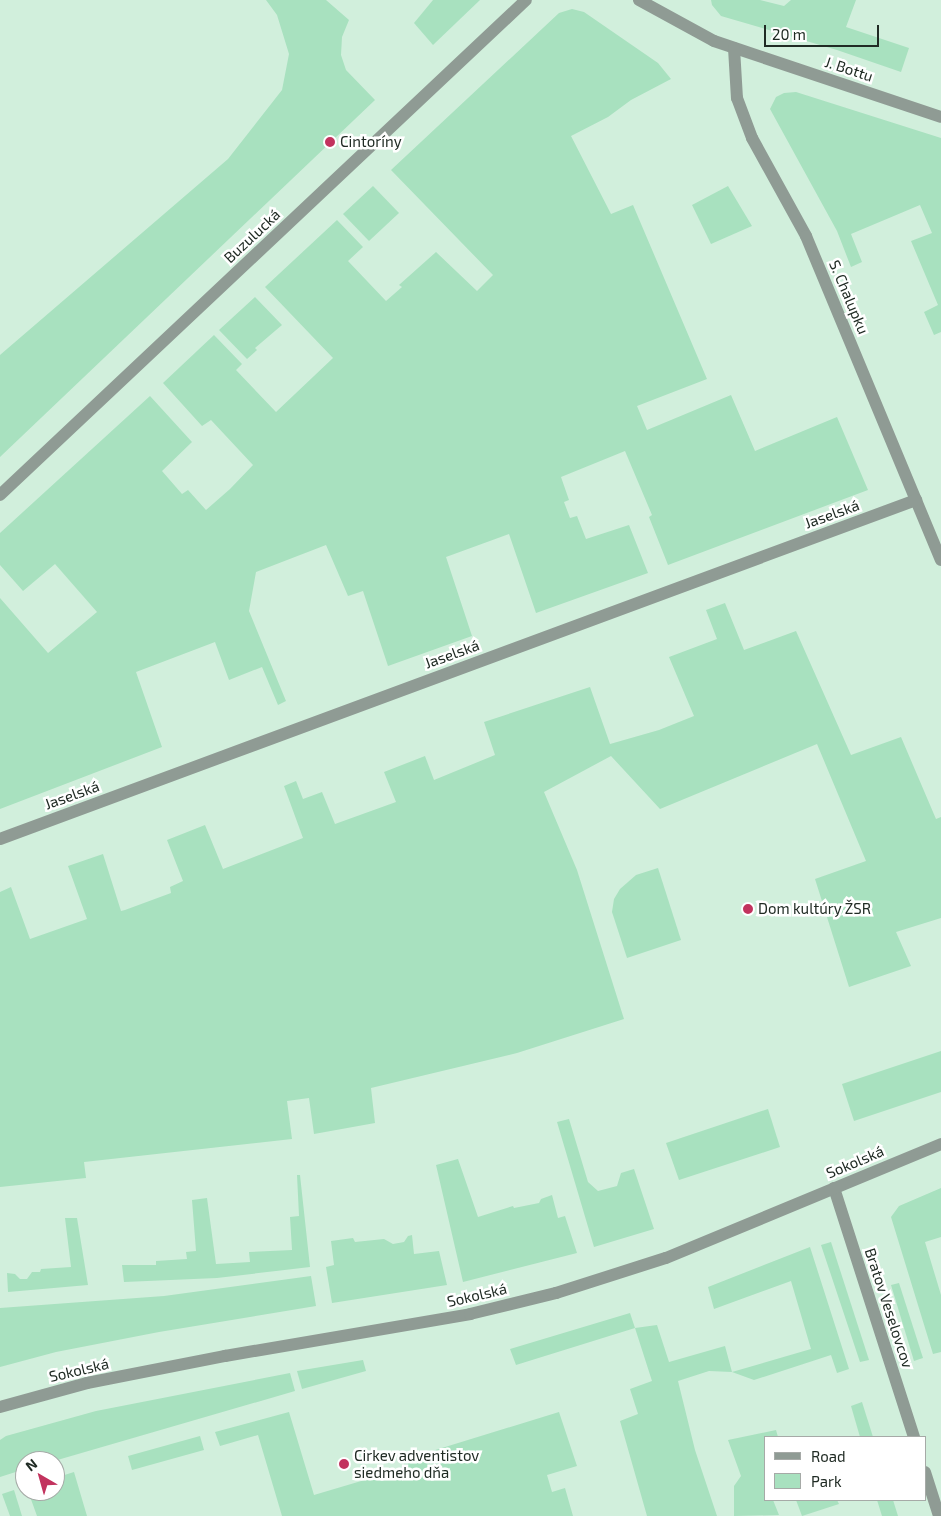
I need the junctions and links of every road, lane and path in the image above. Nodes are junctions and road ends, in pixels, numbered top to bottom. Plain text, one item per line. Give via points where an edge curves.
1 (526, 0) edge
2 (639, 0) edge
3 (653, 4) edge
4 (734, 48) junction
5 (941, 117) edge
6 (0, 495) edge
7 (916, 500) junction
8 (941, 560) edge
9 (0, 839) edge
10 (941, 1144) edge
11 (834, 1188) junction
12 (0, 1407) edge
13 (914, 1436) edge
14 (926, 1475) edge
15 (939, 1516) edge

1 - 6 street, Buzulucká
2 - 3 street, J. Bottu
3 - 4 street, J. Bottu via 714,41
4 - 5 street, J. Bottu
4 - 7 street, S. Chalupku via 738,98 752,138 806,236
7 - 8 street, S. Chalupku
7 - 9 street, Jaselská
10 - 11 street, Sokolská
11 - 12 street, Sokolská via 666,1258 556,1293 470,1314 96,1381
11 - 13 street, Bratov Veselovcov
14 - 15 street

